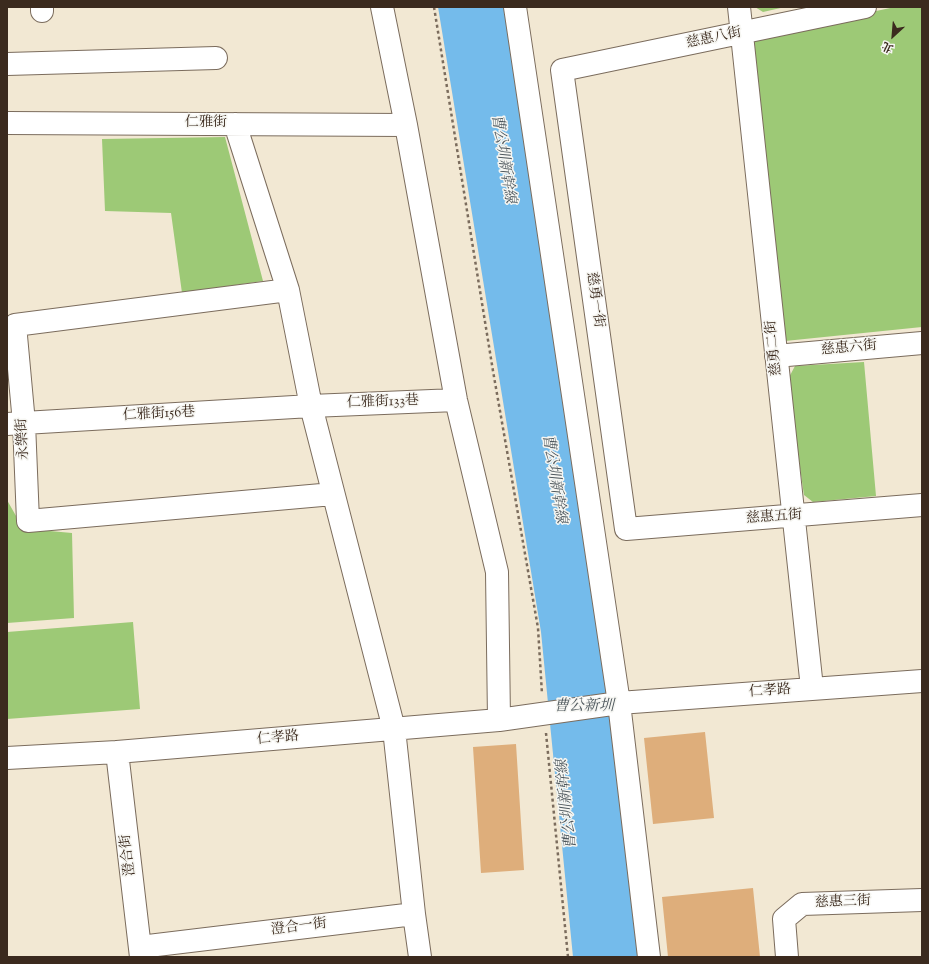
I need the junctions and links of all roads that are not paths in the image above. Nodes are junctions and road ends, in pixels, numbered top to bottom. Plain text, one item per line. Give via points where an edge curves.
1 (382, 7) edge
2 (515, 7) edge
3 (739, 7) edge
4 (865, 7) edge
5 (742, 33) junction
6 (216, 58) dead end
7 (7, 64) edge
8 (562, 70) joint
9 (7, 123) edge
10 (235, 124) junction
11 (406, 125) junction
12 (288, 290) junction
13 (922, 343) edge
14 (776, 356) junction
15 (456, 400) junction
16 (311, 406) junction
17 (15, 423) edge
18 (333, 494) junction
19 (922, 505) edge
20 (794, 516) junction
21 (626, 529) joint
22 (922, 681) edge
23 (812, 688) junction
24 (619, 703) junction
25 (499, 720) junction
26 (394, 729) junction
27 (117, 752) junction
28 (7, 758) edge
29 (922, 900) edge
30 (414, 914) junction
31 (140, 952) edge
32 (420, 957) edge
33 (649, 957) edge
34 (787, 957) edge

1 - 11 street
2 - 24 street
3 - 5 street, 慈勇二街
4 - 5 street, 慈惠八街
5 - 8 street, 慈惠八街
5 - 14 street, 慈勇二街
6 - 7 street
8 - 21 street, 慈勇一街
9 - 10 street, 仁雅街
10 - 11 street, 仁雅街
10 - 12 street
11 - 15 street
12 - 16 street
12 - 17 street, 永樂街 via 15,325
13 - 14 street, 慈惠六街
14 - 20 street, 慈勇二街
15 - 16 street, 仁雅街133巷
15 - 25 street via 497,572
16 - 17 street, 仁雅街156巷
16 - 18 street
17 - 18 street, 永樂街 via 28,521
18 - 26 street
19 - 20 street, 慈惠五街
20 - 21 street, 慈惠五街
20 - 23 street, 慈勇二街
22 - 23 street, 仁孝路
23 - 24 street, 仁孝路
24 - 25 street, 仁孝路
24 - 33 street
25 - 26 street, 仁孝路
26 - 27 street, 仁孝路
26 - 30 street
27 - 28 street, 仁孝路
27 - 31 street, 澄合街
29 - 34 street, 慈惠三街 via 802,904 784,919
30 - 31 street, 澄合一街
30 - 32 street

